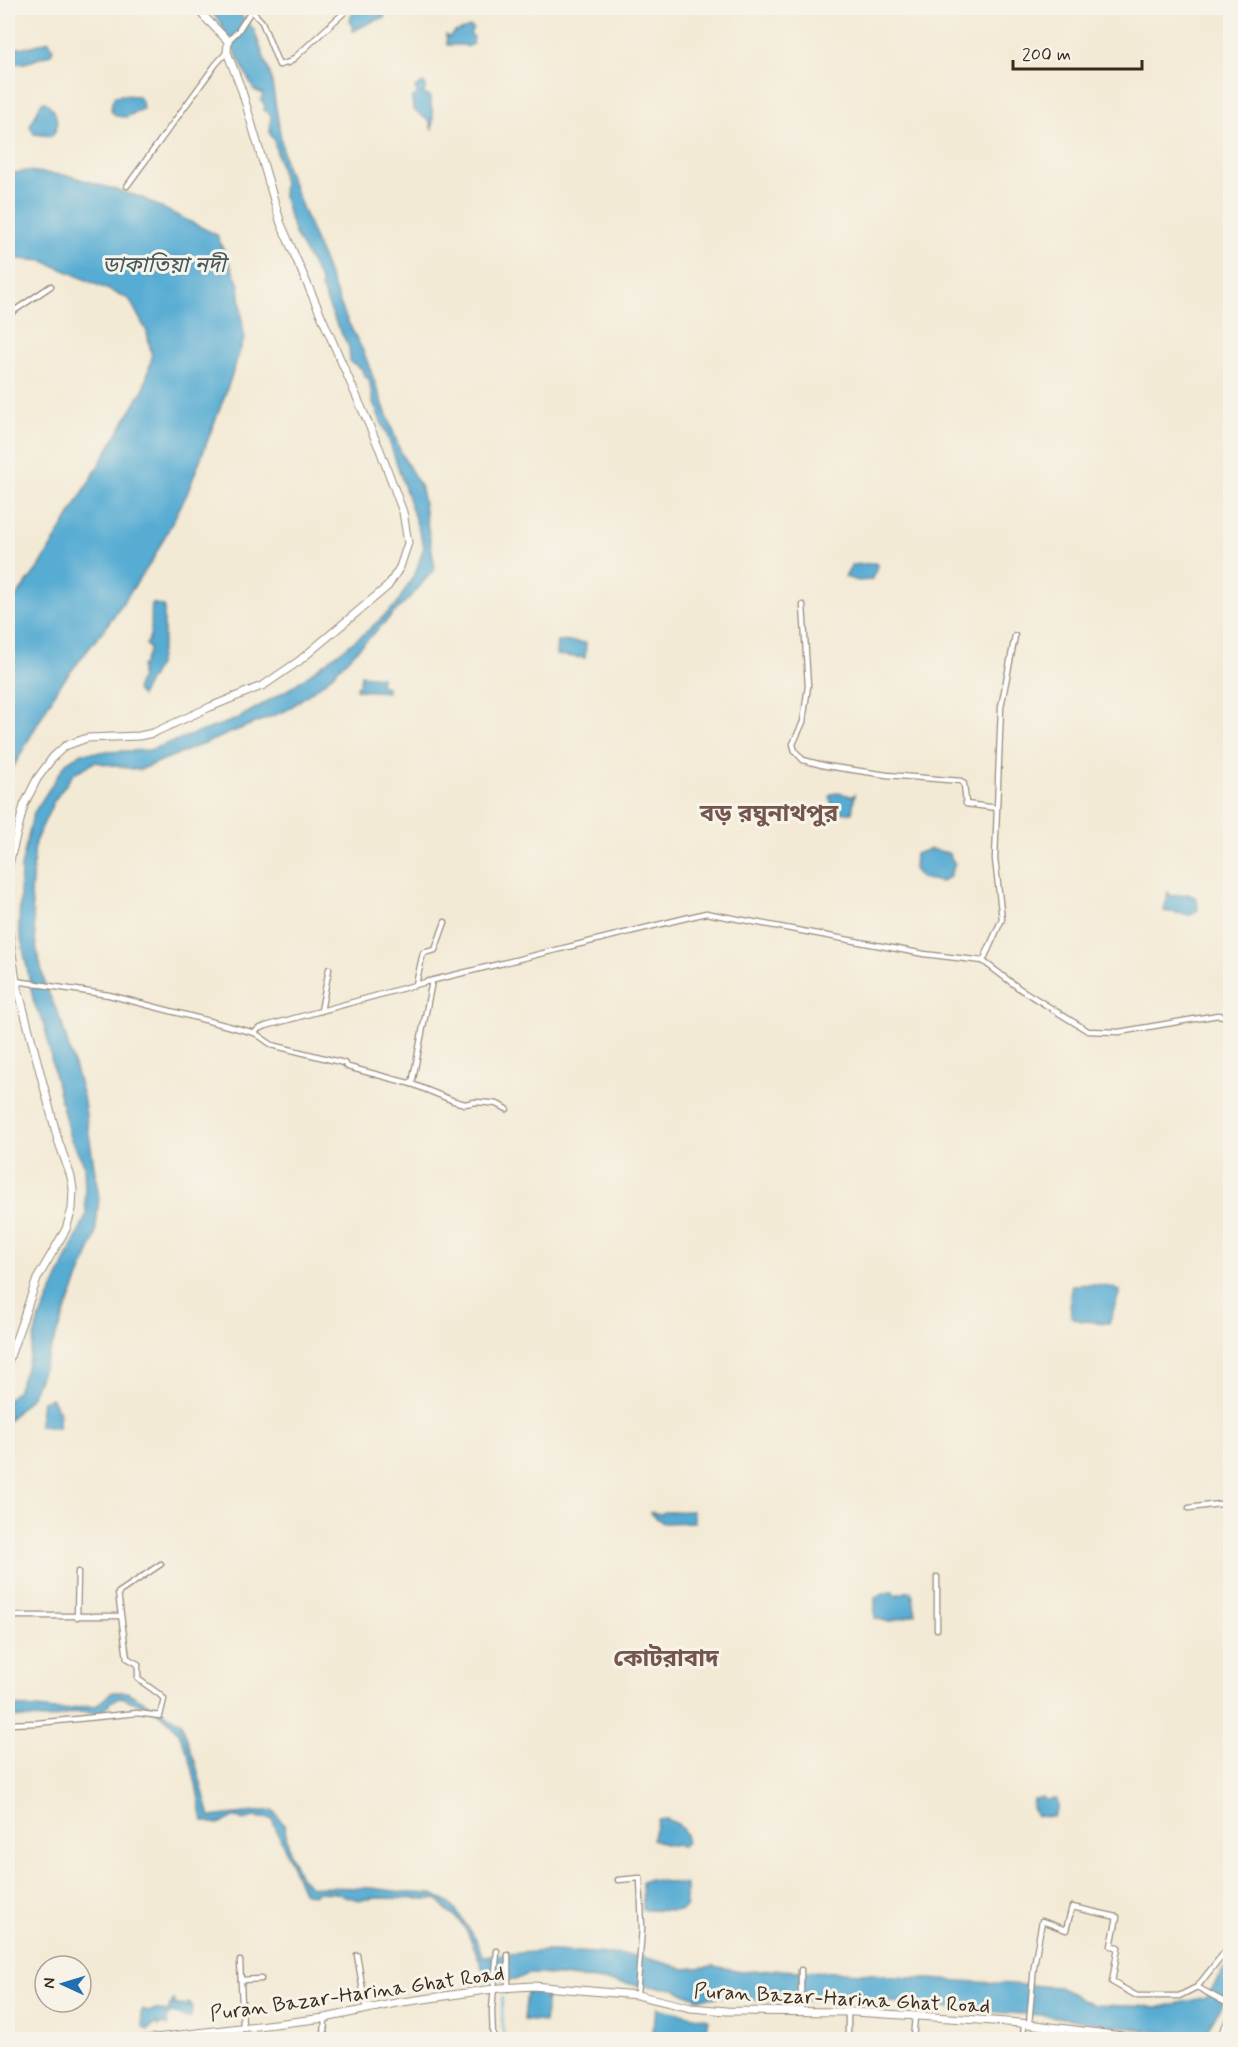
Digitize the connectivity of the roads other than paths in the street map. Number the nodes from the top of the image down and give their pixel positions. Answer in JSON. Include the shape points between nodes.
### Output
{"nodes":[{"id":1,"x":196,"y":8,"type":"edge"},
{"id":2,"x":251,"y":8,"type":"edge"},
{"id":3,"x":349,"y":8,"type":"edge"},
{"id":4,"x":228,"y":41,"type":"junction"},
{"id":5,"x":227,"y":52,"type":"junction"},
{"id":6,"x":127,"y":186,"type":"dead end"},
{"id":7,"x":51,"y":286,"type":"dead end"},
{"id":8,"x":8,"y":315,"type":"edge"},
{"id":9,"x":803,"y":605,"type":"dead end"},
{"id":10,"x":1015,"y":636,"type":"dead end"},
{"id":11,"x":997,"y":808,"type":"junction"},
{"id":12,"x":8,"y":868,"type":"edge"},
{"id":13,"x":445,"y":922,"type":"dead end"},
{"id":14,"x":8,"y":926,"type":"edge"},
{"id":15,"x":983,"y":961,"type":"junction"},
{"id":16,"x":329,"y":969,"type":"dead end"},
{"id":17,"x":16,"y":981,"type":"junction"},
{"id":18,"x":432,"y":981,"type":"junction"},
{"id":19,"x":8,"y":983,"type":"edge"},
{"id":20,"x":416,"y":984,"type":"junction"},
{"id":21,"x":321,"y":1011,"type":"junction"},
{"id":22,"x":1230,"y":1017,"type":"edge"},
{"id":23,"x":255,"y":1033,"type":"junction"},
{"id":24,"x":412,"y":1084,"type":"junction"},
{"id":25,"x":507,"y":1109,"type":"dead end"},
{"id":26,"x":8,"y":1362,"type":"edge"},
{"id":27,"x":1230,"y":1505,"type":"edge"},
{"id":28,"x":1189,"y":1508,"type":"dead end"},
{"id":29,"x":161,"y":1564,"type":"dead end"},
{"id":30,"x":78,"y":1572,"type":"dead end"},
{"id":31,"x":937,"y":1577,"type":"dead end"},
{"id":32,"x":8,"y":1616,"type":"edge"},
{"id":33,"x":120,"y":1616,"type":"junction"},
{"id":34,"x":77,"y":1617,"type":"junction"},
{"id":35,"x":937,"y":1629,"type":"dead end"},
{"id":36,"x":8,"y":1724,"type":"edge"},
{"id":37,"x":618,"y":1880,"type":"dead end"},
{"id":38,"x":1230,"y":1940,"type":"edge"},
{"id":39,"x":497,"y":1951,"type":"dead end"},
{"id":40,"x":357,"y":1955,"type":"dead end"},
{"id":41,"x":508,"y":1955,"type":"dead end"},
{"id":42,"x":240,"y":1961,"type":"dead end"},
{"id":43,"x":801,"y":1970,"type":"dead end"},
{"id":44,"x":261,"y":1979,"type":"dead end"},
{"id":45,"x":241,"y":1980,"type":"junction"},
{"id":46,"x":1197,"y":1987,"type":"junction"},
{"id":47,"x":494,"y":1989,"type":"junction"},
{"id":48,"x":508,"y":1989,"type":"junction"},
{"id":49,"x":637,"y":1995,"type":"junction"},
{"id":50,"x":1230,"y":2005,"type":"edge"},
{"id":51,"x":366,"y":2009,"type":"junction"},
{"id":52,"x":801,"y":2012,"type":"junction"},
{"id":53,"x":848,"y":2012,"type":"junction"},
{"id":54,"x":915,"y":2016,"type":"junction"},
{"id":55,"x":325,"y":2018,"type":"junction"},
{"id":56,"x":1230,"y":2019,"type":"edge"},
{"id":57,"x":1026,"y":2024,"type":"junction"},
{"id":58,"x":243,"y":2027,"type":"junction"},
{"id":59,"x":138,"y":2040,"type":"edge"},
{"id":60,"x":324,"y":2040,"type":"edge"},
{"id":61,"x":493,"y":2040,"type":"edge"},
{"id":62,"x":848,"y":2040,"type":"edge"},
{"id":63,"x":913,"y":2040,"type":"edge"},
{"id":64,"x":1023,"y":2040,"type":"edge"},
{"id":65,"x":1153,"y":2040,"type":"edge"},
{"id":66,"x":1219,"y":2040,"type":"edge"}],
"edges":[{"from":1,"to":4,"type":"main road"},
{"from":2,"to":3,"type":"street","via":[[262,22],[279,65],[290,62]]},
{"from":2,"to":4,"type":"street"},
{"from":4,"to":5,"type":"main road"},
{"from":5,"to":6,"type":"street"},
{"from":5,"to":12,"type":"main road","via":[[281,224],[380,450],[403,512],[408,543],[388,586],[299,661],[264,685],[153,733],[87,738],[65,746],[37,779],[24,805]]},
{"from":7,"to":8,"type":"street"},
{"from":9,"to":11,"type":"street","via":[[808,686],[803,722],[793,744],[803,760],[887,775],[955,779],[964,784],[966,804]]},
{"from":10,"to":11,"type":"street","via":[[1001,707]]},
{"from":11,"to":15,"type":"street","via":[[995,859],[1002,919]]},
{"from":13,"to":20,"type":"street","via":[[435,950],[423,953]]},
{"from":14,"to":17,"type":"main road"},
{"from":15,"to":18,"type":"street","via":[[706,914]]},
{"from":15,"to":22,"type":"street","via":[[1088,1031],[1119,1032],[1218,1015]]},
{"from":16,"to":21,"type":"street"},
{"from":17,"to":19,"type":"main road"},
{"from":17,"to":23,"type":"street","via":[[109,995]]},
{"from":17,"to":26,"type":"main road","via":[[73,1189],[66,1228],[37,1279]]},
{"from":18,"to":20,"type":"street"},
{"from":18,"to":24,"type":"street"},
{"from":20,"to":21,"type":"street"},
{"from":21,"to":23,"type":"street","via":[[266,1026]]},
{"from":23,"to":24,"type":"street","via":[[272,1045]]},
{"from":24,"to":25,"type":"street","via":[[460,1102],[497,1104]]},
{"from":27,"to":28,"type":"street"},
{"from":29,"to":33,"type":"street","via":[[118,1593]]},
{"from":30,"to":34,"type":"street"},
{"from":31,"to":35,"type":"street"},
{"from":32,"to":34,"type":"street"},
{"from":33,"to":34,"type":"street"},
{"from":33,"to":36,"type":"street","via":[[127,1658],[138,1664],[138,1680],[164,1699],[160,1716],[137,1713]]},
{"from":37,"to":49,"type":"street","via":[[640,1878]]},
{"from":38,"to":46,"type":"street"},
{"from":39,"to":47,"type":"street"},
{"from":40,"to":51,"type":"street"},
{"from":41,"to":48,"type":"street"},
{"from":42,"to":45,"type":"street"},
{"from":43,"to":52,"type":"street"},
{"from":44,"to":45,"type":"street"},
{"from":45,"to":58,"type":"street"},
{"from":46,"to":50,"type":"street"},
{"from":46,"to":57,"type":"street","via":[[1179,1996],[1137,1996],[1112,1982],[1118,1947],[1111,1946],[1117,1917],[1072,1907],[1066,1930],[1042,1921]]},
{"from":47,"to":48,"type":"main road","name":"Puran Bazar-Harina Ghat Road"},
{"from":47,"to":51,"type":"main road","name":"Puran Bazar-Harina Ghat Road"},
{"from":47,"to":61,"type":"street"},
{"from":48,"to":49,"type":"main road","name":"Puran Bazar-Harina Ghat Road","via":[[533,1986]]},
{"from":49,"to":52,"type":"main road","name":"Puran Bazar-Harina Ghat Road","via":[[692,2008]]},
{"from":51,"to":55,"type":"main road","name":"Puran Bazar-Harina Ghat Road"},
{"from":52,"to":53,"type":"main road","name":"Puran Bazar-Harina Ghat Road"},
{"from":53,"to":54,"type":"main road","name":"Puran Bazar-Harina Ghat Road"},
{"from":53,"to":62,"type":"street"},
{"from":54,"to":57,"type":"main road","name":"Puran Bazar-Harina Ghat Road"},
{"from":54,"to":63,"type":"street"},
{"from":55,"to":58,"type":"main road","name":"Puran Bazar-Harina Ghat Road"},
{"from":55,"to":60,"type":"street"},
{"from":56,"to":66,"type":"main road"},
{"from":57,"to":64,"type":"street"},
{"from":57,"to":65,"type":"main road","name":"Puran Bazar-Harina Ghat Road"},
{"from":58,"to":59,"type":"main road","name":"Puran Bazar-Harina Ghat Road"}]}
